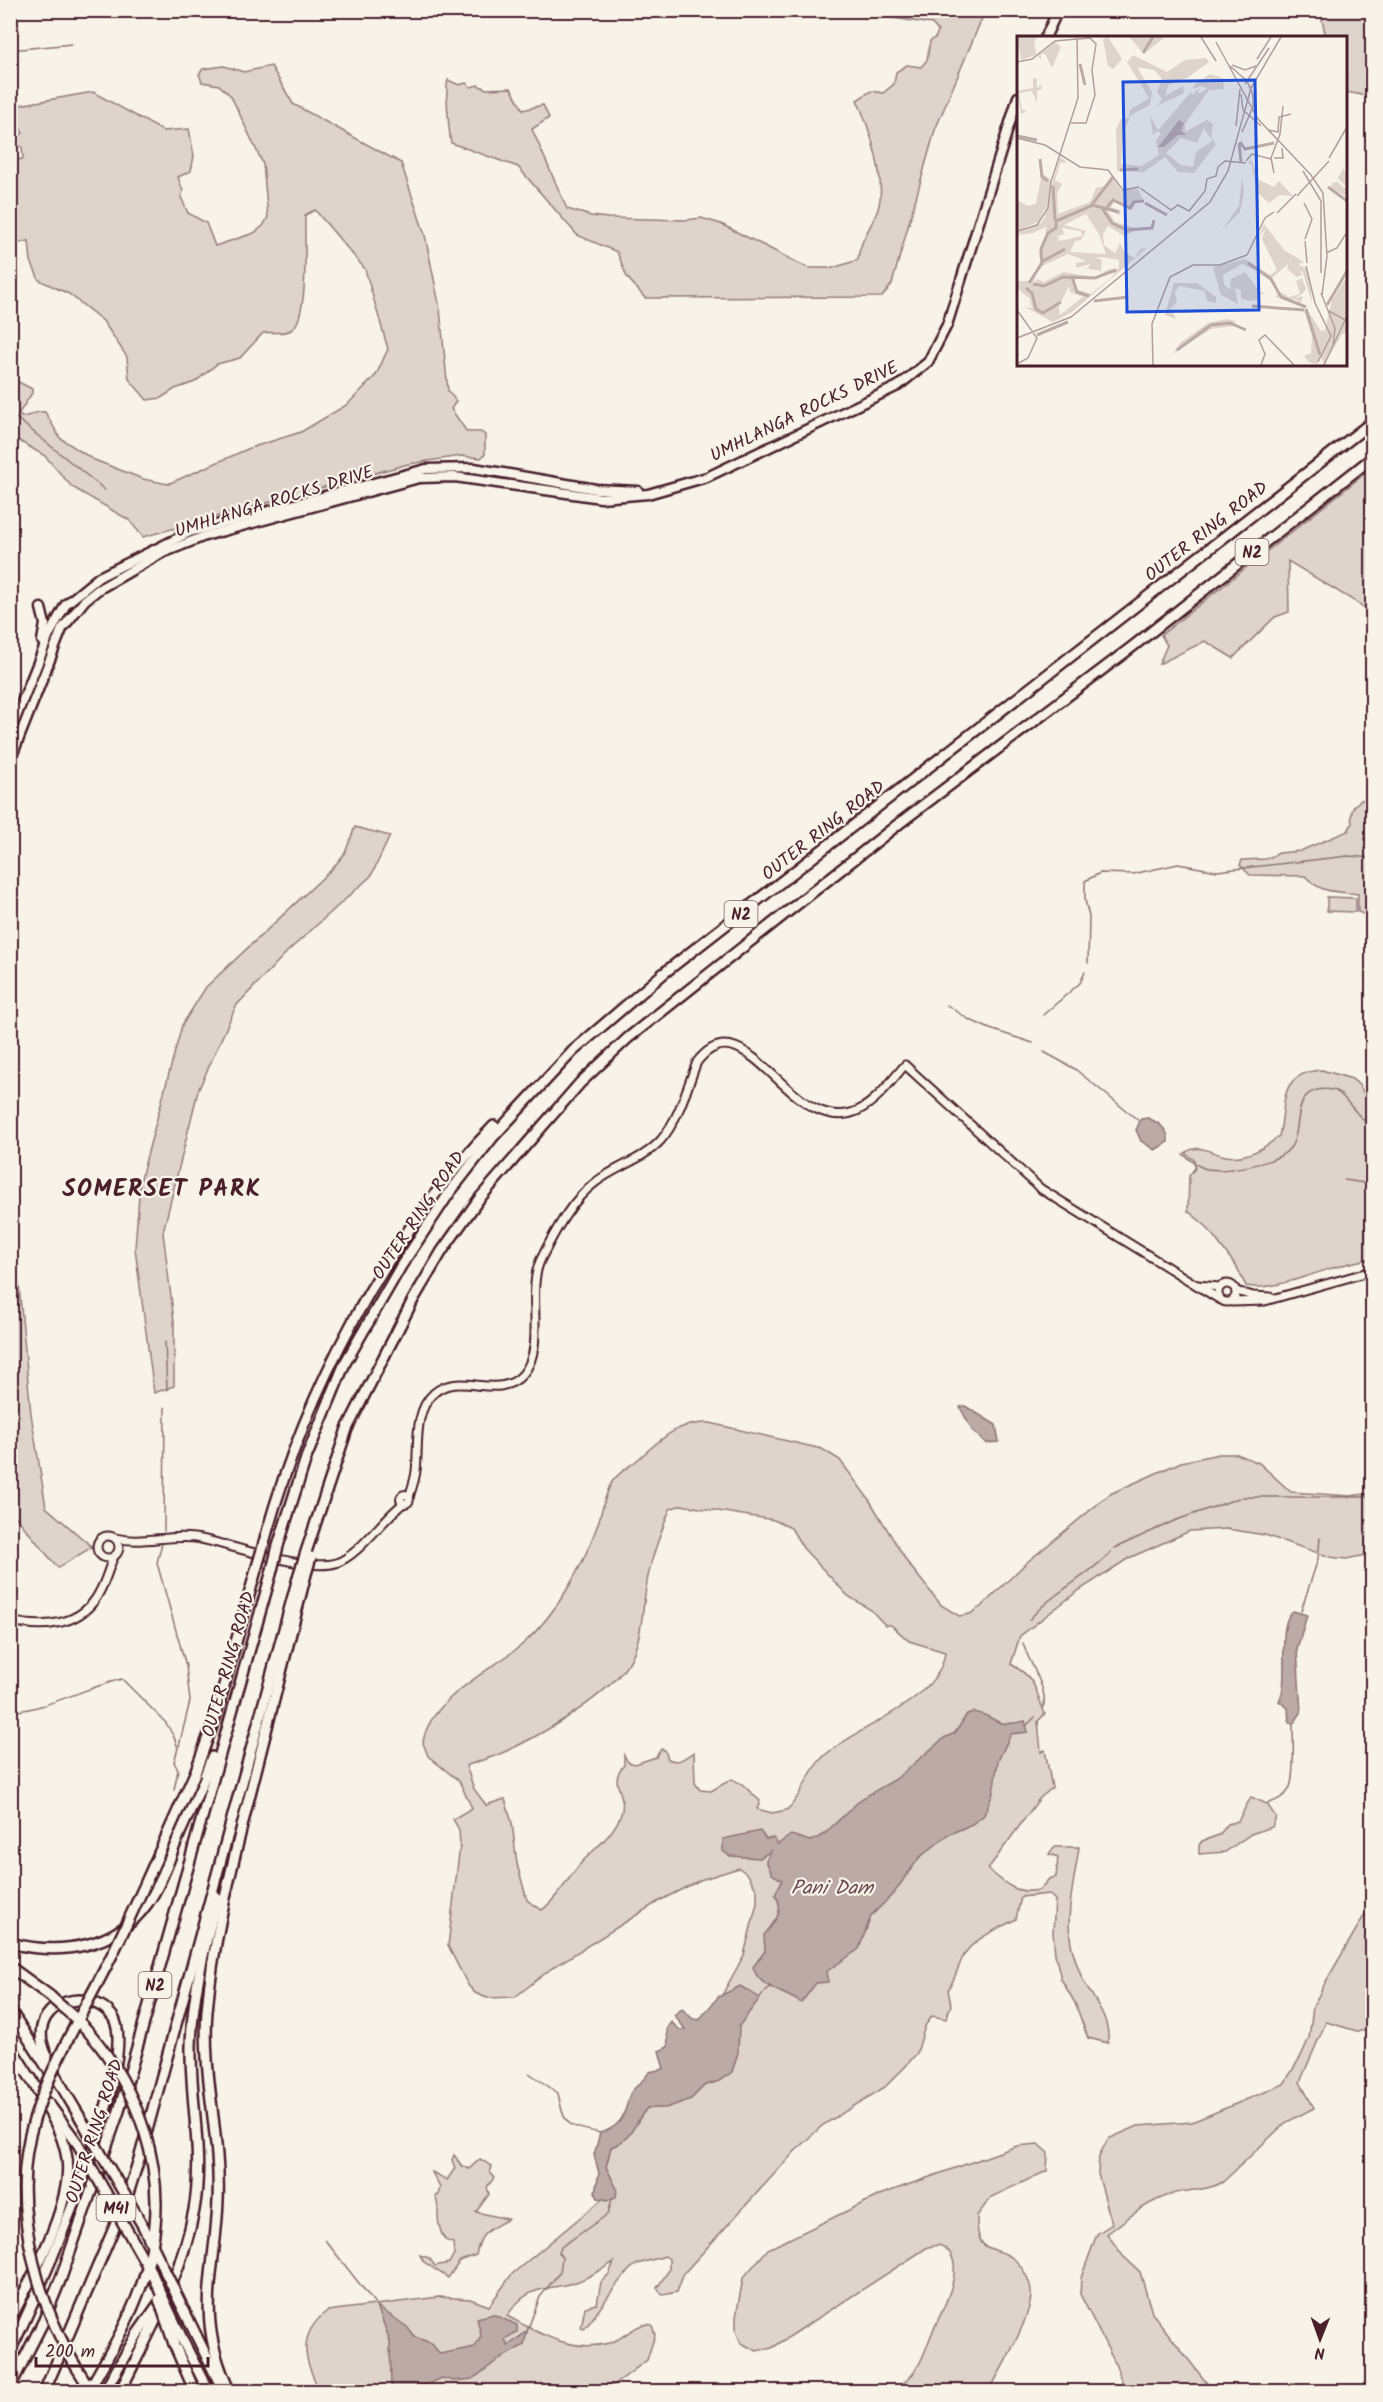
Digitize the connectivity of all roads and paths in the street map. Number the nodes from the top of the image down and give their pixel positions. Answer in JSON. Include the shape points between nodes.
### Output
{"nodes":[{"id":1,"x":1058,"y":10,"type":"edge"},
{"id":2,"x":1046,"y":36,"type":"edge"},
{"id":3,"x":1017,"y":100,"type":"edge"},
{"id":4,"x":1372,"y":422,"type":"edge"},
{"id":5,"x":1372,"y":458,"type":"edge"},
{"id":6,"x":663,"y":490,"type":"junction"},
{"id":7,"x":41,"y":608,"type":"dead end"},
{"id":8,"x":38,"y":662,"type":"junction"},
{"id":9,"x":10,"y":732,"type":"edge"},
{"id":10,"x":10,"y":761,"type":"edge"},
{"id":11,"x":525,"y":1103,"type":"junction"},
{"id":12,"x":1372,"y":1271,"type":"edge"},
{"id":13,"x":1194,"y":1284,"type":"junction"},
{"id":14,"x":1220,"y":1287,"type":"junction"},
{"id":15,"x":1236,"y":1291,"type":"junction"},
{"id":16,"x":1278,"y":1297,"type":"junction"},
{"id":17,"x":1219,"y":1299,"type":"junction"},
{"id":18,"x":1232,"y":1302,"type":"junction"},
{"id":19,"x":115,"y":1538,"type":"junction"},
{"id":20,"x":130,"y":1542,"type":"junction"},
{"id":21,"x":272,"y":1545,"type":"junction"},
{"id":22,"x":116,"y":1553,"type":"junction"},
{"id":23,"x":101,"y":1555,"type":"junction"},
{"id":24,"x":269,"y":1572,"type":"junction"},
{"id":25,"x":106,"y":1574,"type":"junction"},
{"id":26,"x":303,"y":1574,"type":"junction"},
{"id":27,"x":294,"y":1589,"type":"junction"},
{"id":28,"x":10,"y":1621,"type":"edge"},
{"id":29,"x":10,"y":1943,"type":"edge"},
{"id":30,"x":10,"y":1967,"type":"edge"},
{"id":31,"x":10,"y":2010,"type":"edge"},
{"id":32,"x":10,"y":2046,"type":"edge"},
{"id":33,"x":31,"y":2078,"type":"junction"},
{"id":34,"x":90,"y":2134,"type":"junction"},
{"id":35,"x":170,"y":2291,"type":"junction"},
{"id":36,"x":10,"y":2320,"type":"edge"},
{"id":37,"x":179,"y":2344,"type":"junction"},
{"id":38,"x":10,"y":2351,"type":"edge"},
{"id":39,"x":10,"y":2387,"type":"edge"},
{"id":40,"x":90,"y":2390,"type":"edge"},
{"id":41,"x":44,"y":2391,"type":"edge"},
{"id":42,"x":104,"y":2391,"type":"edge"},
{"id":43,"x":120,"y":2391,"type":"edge"},
{"id":44,"x":195,"y":2391,"type":"edge"},
{"id":45,"x":209,"y":2391,"type":"edge"},
{"id":46,"x":224,"y":2391,"type":"edge"},
{"id":47,"x":230,"y":2391,"type":"edge"}],
"edges":[{"from":1,"to":2,"type":"main road"},
{"from":3,"to":6,"type":"main road","name":"UMHLANGA ROCKS DRIVE","via":[[947,325],[928,362],[898,386],[854,409],[707,477]]},
{"from":4,"to":11,"type":"highway","name":"OUTER RING ROAD","number":"N2","via":[[629,1001],[573,1051]]},
{"from":5,"to":26,"type":"highway","number":"N2","bridge":true,"via":[[901,822],[628,1038],[580,1083],[502,1170],[442,1251],[358,1404],[320,1504]]},
{"from":6,"to":8,"type":"main road","name":"UMHLANGA ROCKS DRIVE","via":[[608,491],[474,468],[426,469],[211,526],[162,545],[81,590],[57,618]]},
{"from":6,"to":10,"type":"main road","name":"UMHLANGA ROCKS DRIVE","via":[[601,498],[455,477],[419,478],[186,542],[107,584],[71,615]]},
{"from":7,"to":8,"type":"main road","via":[[44,631]]},
{"from":8,"to":9,"type":"main road","name":"UMHLANGA ROCKS DRIVE"},
{"from":11,"to":21,"type":"highway","name":"OUTER RING ROAD","number":"N2","via":[[459,1179],[401,1266],[345,1363]]},
{"from":11,"to":21,"type":"highway","via":[[477,1144],[374,1286],[321,1382],[293,1449]]},
{"from":12,"to":16,"type":"street"},
{"from":13,"to":14,"type":"street"},
{"from":13,"to":17,"type":"street"},
{"from":13,"to":20,"type":"street","via":[[1041,1189],[905,1065],[868,1104],[846,1114],[830,1114],[808,1106],[747,1052],[732,1046],[716,1047],[697,1062],[674,1119],[660,1141],[647,1153],[596,1181],[583,1194],[545,1253],[537,1274],[533,1353],[522,1375],[502,1386],[450,1384],[436,1391],[425,1404],[420,1420],[413,1484],[405,1499],[351,1555],[331,1564],[283,1559],[192,1538]]},
{"from":14,"to":15,"type":"street","via":[[1229,1284]]},
{"from":14,"to":17,"type":"street"},
{"from":15,"to":16,"type":"street"},
{"from":15,"to":18,"type":"street"},
{"from":16,"to":18,"type":"street"},
{"from":17,"to":18,"type":"street"},
{"from":19,"to":20,"type":"street"},
{"from":19,"to":22,"type":"street"},
{"from":19,"to":23,"type":"street","via":[[100,1540]]},
{"from":20,"to":22,"type":"street"},
{"from":21,"to":24,"type":"highway","name":"OUTER RING ROAD","number":"N2","bridge":true},
{"from":21,"to":40,"type":"highway","bridge":true,"via":[[256,1570],[219,1706],[195,1773],[128,1923],[49,2080],[33,2123],[25,2205],[35,2268],[60,2337]]},
{"from":22,"to":23,"type":"street","via":[[108,1558]]},
{"from":22,"to":25,"type":"street"},
{"from":23,"to":25,"type":"street"},
{"from":24,"to":29,"type":"highway","bridge":true,"via":[[211,1762],[147,1904],[125,1926],[89,1945],[60,1949]]},
{"from":24,"to":39,"type":"highway","name":"OUTER RING ROAD","number":"N2","via":[[119,2111],[61,2278]]},
{"from":25,"to":28,"type":"street","via":[[100,1593],[91,1604],[62,1624],[35,1626]]},
{"from":26,"to":27,"type":"highway","number":"N2"},
{"from":26,"to":47,"type":"highway","via":[[220,1916],[207,2013],[218,2200],[208,2307],[213,2351]]},
{"from":27,"to":35,"type":"highway","via":[[200,1975],[191,2044],[197,2186],[192,2221]]},
{"from":27,"to":41,"type":"highway","number":"N2","via":[[140,2156],[126,2200]]},
{"from":30,"to":40,"type":"highway","bridge":true,"via":[[50,1996],[89,2032],[138,2109],[152,2156],[154,2223],[148,2264],[125,2325]]},
{"from":31,"to":34,"type":"highway","number":"M41"},
{"from":32,"to":33,"type":"highway","number":"M41"},
{"from":33,"to":36,"type":"highway","via":[[64,2145],[68,2183],[59,2212]]},
{"from":33,"to":37,"type":"highway","number":"M41","bridge":true,"via":[[78,2144],[152,2274]]},
{"from":34,"to":38,"type":"highway","via":[[42,2042],[41,2031],[50,2013],[57,2006],[77,2000],[97,2002],[106,2009],[117,2024],[118,2045],[82,2184],[36,2299]]},
{"from":34,"to":46,"type":"highway","number":"M41","bridge":true,"via":[[143,2226]]},
{"from":35,"to":42,"type":"highway","via":[[150,2315]]},
{"from":35,"to":43,"type":"highway"},
{"from":37,"to":44,"type":"highway"},
{"from":37,"to":45,"type":"highway","number":"M41"}]}
